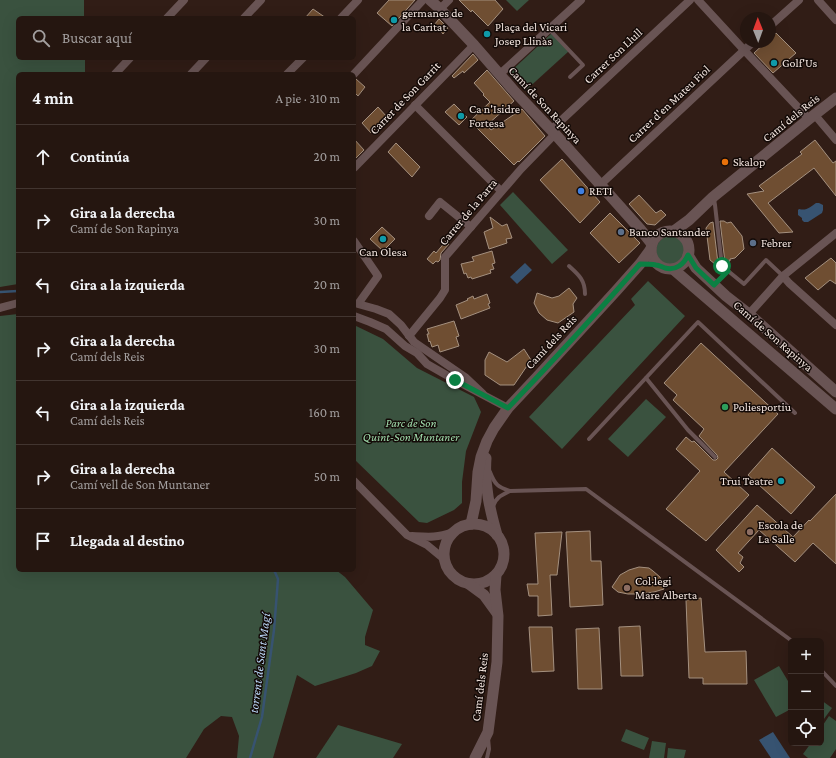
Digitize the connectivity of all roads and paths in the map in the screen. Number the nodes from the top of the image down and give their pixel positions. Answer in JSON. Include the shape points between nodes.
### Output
{"nodes":[{"id":1,"x":184,"y":0,"type":"edge"},
{"id":2,"x":261,"y":0,"type":"edge"},
{"id":3,"x":358,"y":0,"type":"edge"},
{"id":4,"x":423,"y":0,"type":"edge"},
{"id":5,"x":430,"y":0,"type":"edge"},
{"id":6,"x":449,"y":0,"type":"edge"},
{"id":7,"x":581,"y":0,"type":"edge"},
{"id":8,"x":690,"y":0,"type":"edge"},
{"id":9,"x":698,"y":0,"type":"edge"},
{"id":10,"x":799,"y":0,"type":"edge"},
{"id":11,"x":818,"y":0,"type":"edge"},
{"id":12,"x":440,"y":9,"type":"junction"},
{"id":13,"x":169,"y":16,"type":"edge"},
{"id":14,"x":246,"y":16,"type":"edge"},
{"id":15,"x":343,"y":16,"type":"edge"},
{"id":16,"x":836,"y":20,"type":"edge"},
{"id":17,"x":776,"y":21,"type":"edge"},
{"id":18,"x":549,"y":30,"type":"junction"},
{"id":19,"x":474,"y":45,"type":"junction"},
{"id":20,"x":746,"y":48,"type":"edge"},
{"id":21,"x":744,"y":50,"type":"junction"},
{"id":22,"x":128,"y":60,"type":"edge"},
{"id":23,"x":204,"y":60,"type":"edge"},
{"id":24,"x":300,"y":60,"type":"edge"},
{"id":25,"x":117,"y":72,"type":"edge"},
{"id":26,"x":193,"y":72,"type":"edge"},
{"id":27,"x":289,"y":72,"type":"edge"},
{"id":28,"x":356,"y":72,"type":"edge"},
{"id":29,"x":500,"y":74,"type":"junction"},
{"id":30,"x":570,"y":77,"type":"dead end"},
{"id":31,"x":836,"y":98,"type":"edge"},
{"id":32,"x":415,"y":105,"type":"junction"},
{"id":33,"x":812,"y":117,"type":"junction"},
{"id":34,"x":553,"y":132,"type":"junction"},
{"id":35,"x":836,"y":140,"type":"edge"},
{"id":36,"x":356,"y":166,"type":"edge"},
{"id":37,"x":601,"y":184,"type":"junction"},
{"id":38,"x":501,"y":191,"type":"junction"},
{"id":39,"x":713,"y":197,"type":"junction"},
{"id":40,"x":428,"y":216,"type":"dead end"},
{"id":41,"x":689,"y":220,"type":"junction"},
{"id":42,"x":471,"y":226,"type":"junction"},
{"id":43,"x":640,"y":229,"type":"junction"},
{"id":44,"x":674,"y":231,"type":"junction"},
{"id":45,"x":661,"y":233,"type":"junction"},
{"id":46,"x":836,"y":233,"type":"edge"},
{"id":47,"x":686,"y":239,"type":"junction"},
{"id":48,"x":356,"y":244,"type":"edge"},
{"id":49,"x":651,"y":246,"type":"junction"},
{"id":50,"x":688,"y":255,"type":"junction"},
{"id":51,"x":640,"y":264,"type":"junction"},
{"id":52,"x":658,"y":265,"type":"junction"},
{"id":53,"x":569,"y":266,"type":"dead end"},
{"id":54,"x":673,"y":269,"type":"junction"},
{"id":55,"x":728,"y":271,"type":"junction"},
{"id":56,"x":783,"y":276,"type":"junction"},
{"id":57,"x":714,"y":285,"type":"junction"},
{"id":58,"x":585,"y":294,"type":"dead end"},
{"id":59,"x":16,"y":304,"type":"edge"},
{"id":60,"x":0,"y":308,"type":"edge"},
{"id":61,"x":749,"y":314,"type":"junction"},
{"id":62,"x":356,"y":317,"type":"edge"},
{"id":63,"x":836,"y":324,"type":"edge"},
{"id":64,"x":409,"y":336,"type":"junction"},
{"id":65,"x":646,"y":378,"type":"junction"},
{"id":66,"x":836,"y":392,"type":"edge"},
{"id":67,"x":483,"y":394,"type":"junction"},
{"id":68,"x":508,"y":408,"type":"junction"},
{"id":69,"x":836,"y":409,"type":"edge"},
{"id":70,"x":795,"y":413,"type":"dead end"},
{"id":71,"x":589,"y":439,"type":"dead end"},
{"id":72,"x":487,"y":441,"type":"junction"},
{"id":73,"x":715,"y":457,"type":"dead end"},
{"id":74,"x":486,"y":461,"type":"junction"},
{"id":75,"x":356,"y":483,"type":"edge"},
{"id":76,"x":510,"y":491,"type":"junction"},
{"id":77,"x":491,"y":513,"type":"junction"},
{"id":78,"x":471,"y":524,"type":"junction"},
{"id":79,"x":453,"y":532,"type":"junction"},
{"id":80,"x":407,"y":535,"type":"junction"},
{"id":81,"x":498,"y":536,"type":"junction"},
{"id":82,"x":444,"y":559,"type":"junction"},
{"id":83,"x":496,"y":575,"type":"junction"},
{"id":84,"x":469,"y":584,"type":"junction"},
{"id":85,"x":498,"y":616,"type":"junction"},
{"id":86,"x":788,"y":638,"type":"edge"},
{"id":87,"x":824,"y":673,"type":"edge"},
{"id":88,"x":836,"y":686,"type":"edge"},
{"id":89,"x":488,"y":732,"type":"junction"},
{"id":90,"x":475,"y":758,"type":"edge"},
{"id":91,"x":487,"y":758,"type":"edge"}],
"edges":[{"from":1,"to":13,"type":"street"},
{"from":2,"to":14,"type":"street"},
{"from":3,"to":15,"type":"street"},
{"from":4,"to":28,"type":"street"},
{"from":5,"to":12,"type":"street","name":"Camí de Son Rapinya"},
{"from":6,"to":12,"type":"street"},
{"from":7,"to":18,"type":"street"},
{"from":8,"to":34,"type":"street","name":"Carrer Son Llull"},
{"from":9,"to":21,"type":"street"},
{"from":10,"to":17,"type":"street"},
{"from":11,"to":16,"type":"street"},
{"from":12,"to":19,"type":"street","name":"Camí de Son Rapinya"},
{"from":18,"to":29,"type":"street"},
{"from":18,"to":30,"type":"lane","via":[[583,65]]},
{"from":19,"to":29,"type":"street","name":"Camí de Son Rapinya"},
{"from":19,"to":32,"type":"street","name":"Carrer de Son Garrit"},
{"from":20,"to":21,"type":"street","name":"Carrer d'en Mateu Fiol"},
{"from":21,"to":33,"type":"street"},
{"from":21,"to":37,"type":"street","name":"Carrer d'en Mateu Fiol"},
{"from":22,"to":25,"type":"street"},
{"from":23,"to":26,"type":"street"},
{"from":24,"to":27,"type":"street"},
{"from":29,"to":34,"type":"street","name":"Camí de Son Rapinya"},
{"from":31,"to":33,"type":"street","name":"Camí dels Reis"},
{"from":32,"to":36,"type":"street","name":"Carrer de Son Garrit"},
{"from":32,"to":38,"type":"street"},
{"from":33,"to":35,"type":"street"},
{"from":33,"to":39,"type":"street","name":"Camí dels Reis"},
{"from":34,"to":37,"type":"street","name":"Camí de Son Rapinya"},
{"from":34,"to":38,"type":"street","name":"Carrer de la Parra"},
{"from":37,"to":43,"type":"street","name":"Camí de Son Rapinya"},
{"from":38,"to":42,"type":"street","name":"Carrer de la Parra"},
{"from":39,"to":41,"type":"street","name":"Camí dels Reis"},
{"from":39,"to":55,"type":"lane","via":[[722,266]]},
{"from":40,"to":42,"type":"street","via":[[440,202]]},
{"from":41,"to":44,"type":"street","name":"Camí dels Reis"},
{"from":41,"to":47,"type":"street"},
{"from":42,"to":64,"type":"street","name":"Carrer de la Parra","via":[[445,257],[445,290]]},
{"from":43,"to":45,"type":"street"},
{"from":43,"to":49,"type":"street","name":"Camí de Son Rapinya"},
{"from":44,"to":45,"type":"street"},
{"from":44,"to":47,"type":"street"},
{"from":45,"to":49,"type":"street"},
{"from":46,"to":56,"type":"street"},
{"from":47,"to":50,"type":"street"},
{"from":48,"to":64,"type":"street","via":[[378,276],[358,304],[389,314]]},
{"from":49,"to":51,"type":"street","name":"Camí dels Reis"},
{"from":49,"to":52,"type":"street","via":[[651,254]]},
{"from":50,"to":54,"type":"street","via":[[683,264]]},
{"from":50,"to":57,"type":"street","name":"Camí de Son Rapinya","via":[[696,268]]},
{"from":51,"to":52,"type":"street"},
{"from":51,"to":68,"type":"street","name":"Camí dels Reis"},
{"from":52,"to":54,"type":"street"},
{"from":53,"to":58,"type":"lane","via":[[583,281]]},
{"from":54,"to":69,"type":"street","name":"Camí de Son Rapinya"},
{"from":55,"to":56,"type":"lane","via":[[744,284],[766,260]]},
{"from":55,"to":57,"type":"lane"},
{"from":56,"to":61,"type":"street"},
{"from":56,"to":63,"type":"street"},
{"from":57,"to":61,"type":"street","name":"Camí de Son Rapinya"},
{"from":59,"to":60,"type":"street"},
{"from":61,"to":66,"type":"street","name":"Camí de Son Rapinya"},
{"from":62,"to":67,"type":"street","via":[[386,330],[417,353],[427,364]]},
{"from":64,"to":67,"type":"street","via":[[466,377]]},
{"from":65,"to":70,"type":"lane","via":[[698,322]]},
{"from":65,"to":71,"type":"lane"},
{"from":65,"to":73,"type":"lane","via":[[688,430]]},
{"from":67,"to":68,"type":"street"},
{"from":68,"to":72,"type":"street","name":"Camí dels Reis"},
{"from":72,"to":74,"type":"street","name":"Camí dels Reis"},
{"from":72,"to":78,"type":"street","name":"Camí dels Reis","via":[[478,472]]},
{"from":74,"to":76,"type":"lane","via":[[498,487]]},
{"from":74,"to":77,"type":"street","name":"Camí dels Reis"},
{"from":75,"to":80,"type":"street"},
{"from":76,"to":77,"type":"lane","via":[[500,496]]},
{"from":76,"to":86,"type":"lane","via":[[586,490]]},
{"from":77,"to":81,"type":"street","name":"Camí dels Reis"},
{"from":78,"to":79,"type":"street"},
{"from":78,"to":81,"type":"street","via":[[490,529]]},
{"from":79,"to":80,"type":"street","via":[[430,537]]},
{"from":79,"to":82,"type":"street","via":[[447,540]]},
{"from":80,"to":82,"type":"street","via":[[427,545]]},
{"from":81,"to":83,"type":"street","via":[[504,556]]},
{"from":82,"to":84,"type":"street","via":[[446,568],[452,576]]},
{"from":83,"to":84,"type":"street","via":[[478,584]]},
{"from":83,"to":85,"type":"street","name":"Camí dels Reis"},
{"from":84,"to":85,"type":"street","via":[[484,595]]},
{"from":85,"to":89,"type":"street","name":"Camí dels Reis","via":[[497,662]]},
{"from":87,"to":88,"type":"lane"},
{"from":89,"to":90,"type":"street","name":"Camí dels Reis"},
{"from":89,"to":91,"type":"lane"}]}
